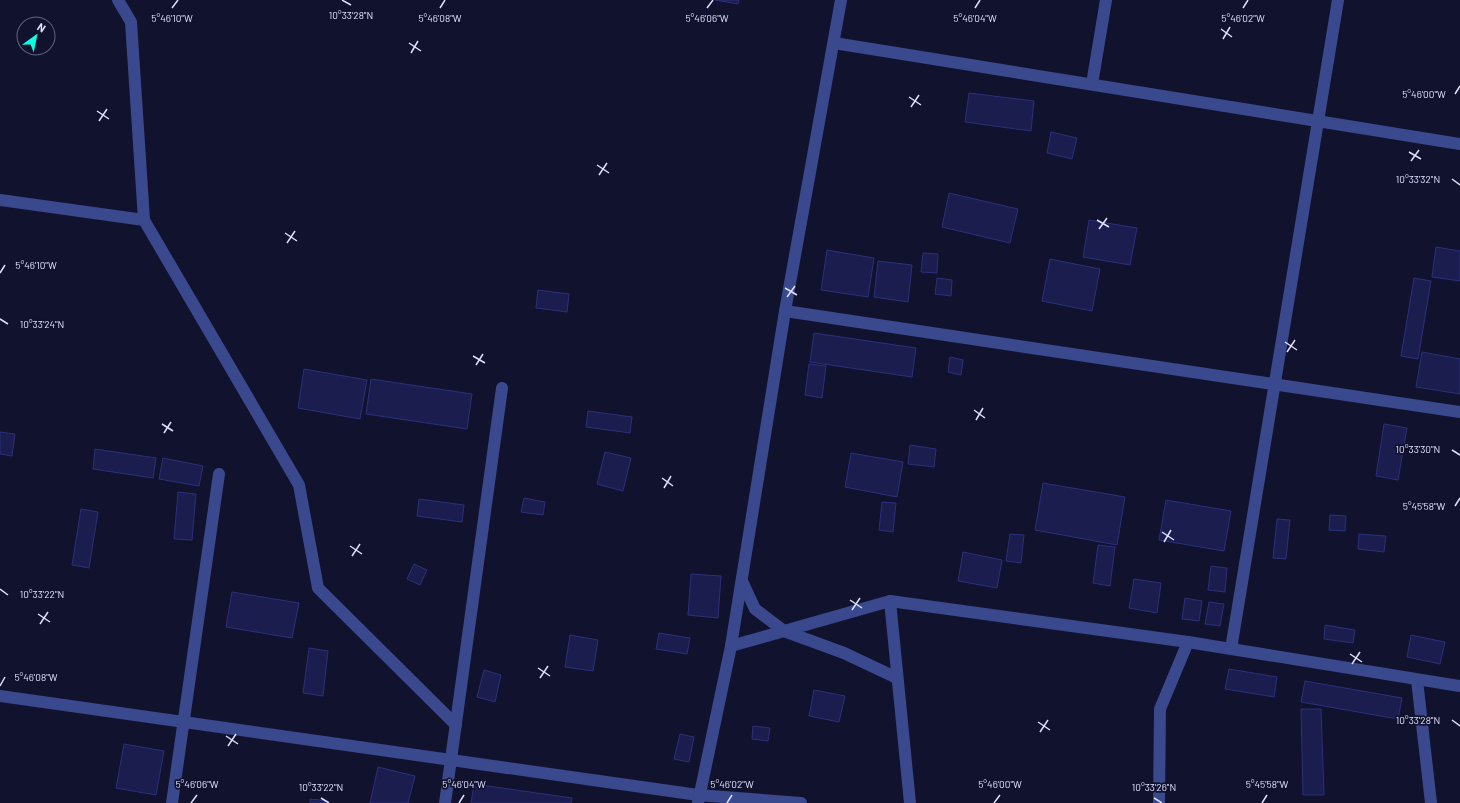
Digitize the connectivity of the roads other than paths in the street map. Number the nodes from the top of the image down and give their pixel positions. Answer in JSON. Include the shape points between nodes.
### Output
{"nodes":[{"id":1,"x":118,"y":0,"type":"edge"},
{"id":2,"x":841,"y":0,"type":"edge"},
{"id":3,"x":1106,"y":0,"type":"edge"},
{"id":4,"x":1338,"y":0,"type":"edge"},
{"id":5,"x":834,"y":42,"type":"junction"},
{"id":6,"x":1092,"y":84,"type":"junction"},
{"id":7,"x":1318,"y":121,"type":"junction"},
{"id":8,"x":1460,"y":144,"type":"edge"},
{"id":9,"x":0,"y":200,"type":"edge"},
{"id":10,"x":144,"y":220,"type":"junction"},
{"id":11,"x":785,"y":311,"type":"junction"},
{"id":12,"x":1275,"y":384,"type":"junction"},
{"id":13,"x":502,"y":388,"type":"dead end"},
{"id":14,"x":1460,"y":412,"type":"edge"},
{"id":15,"x":218,"y":474,"type":"dead end"},
{"id":16,"x":742,"y":581,"type":"junction"},
{"id":17,"x":890,"y":601,"type":"junction"},
{"id":18,"x":784,"y":631,"type":"junction"},
{"id":19,"x":1188,"y":642,"type":"junction"},
{"id":20,"x":731,"y":646,"type":"junction"},
{"id":21,"x":1231,"y":649,"type":"junction"},
{"id":22,"x":897,"y":678,"type":"junction"},
{"id":23,"x":1417,"y":680,"type":"junction"},
{"id":24,"x":1460,"y":686,"type":"edge"},
{"id":25,"x":0,"y":696,"type":"edge"},
{"id":26,"x":183,"y":722,"type":"junction"},
{"id":27,"x":456,"y":725,"type":"junction"},
{"id":28,"x":451,"y":760,"type":"junction"},
{"id":29,"x":698,"y":799,"type":"edge"},
{"id":30,"x":172,"y":803,"type":"edge"},
{"id":31,"x":445,"y":803,"type":"edge"},
{"id":32,"x":801,"y":803,"type":"edge"},
{"id":33,"x":910,"y":803,"type":"edge"},
{"id":34,"x":1159,"y":803,"type":"edge"},
{"id":35,"x":1430,"y":803,"type":"edge"}],
"edges":[{"from":1,"to":10,"type":"street","via":[[131,22]]},
{"from":2,"to":5,"type":"street"},
{"from":3,"to":6,"type":"street"},
{"from":4,"to":7,"type":"street"},
{"from":5,"to":6,"type":"street"},
{"from":5,"to":11,"type":"street"},
{"from":6,"to":7,"type":"street"},
{"from":7,"to":8,"type":"street"},
{"from":7,"to":12,"type":"street"},
{"from":9,"to":10,"type":"street"},
{"from":10,"to":27,"type":"street","via":[[299,485],[318,588]]},
{"from":11,"to":12,"type":"street"},
{"from":11,"to":16,"type":"street"},
{"from":12,"to":14,"type":"street"},
{"from":12,"to":21,"type":"street"},
{"from":13,"to":27,"type":"street"},
{"from":15,"to":26,"type":"street"},
{"from":16,"to":18,"type":"street","via":[[755,609]]},
{"from":16,"to":20,"type":"street"},
{"from":17,"to":18,"type":"street"},
{"from":17,"to":19,"type":"street"},
{"from":17,"to":22,"type":"street"},
{"from":18,"to":20,"type":"street"},
{"from":18,"to":22,"type":"street","via":[[844,653]]},
{"from":19,"to":21,"type":"street"},
{"from":19,"to":34,"type":"street","via":[[1160,709]]},
{"from":20,"to":29,"type":"street"},
{"from":21,"to":23,"type":"street"},
{"from":22,"to":33,"type":"street"},
{"from":23,"to":24,"type":"street"},
{"from":23,"to":35,"type":"street"},
{"from":25,"to":26,"type":"street"},
{"from":26,"to":28,"type":"street"},
{"from":26,"to":30,"type":"street"},
{"from":27,"to":28,"type":"street"},
{"from":28,"to":29,"type":"street"},
{"from":28,"to":31,"type":"street"},
{"from":29,"to":32,"type":"street"}]}
